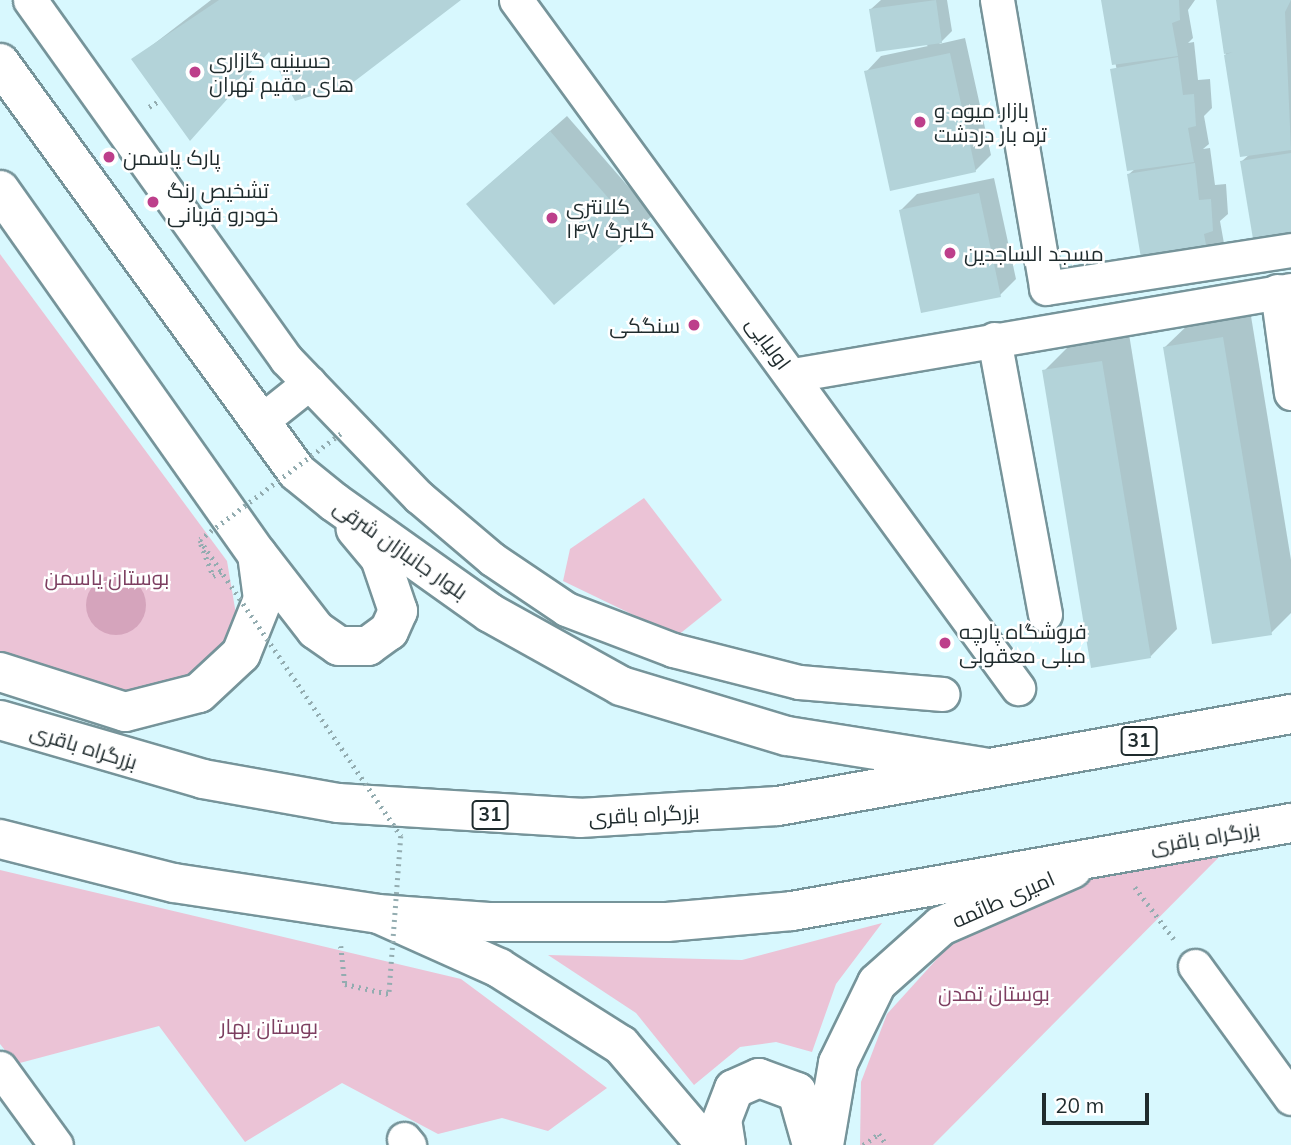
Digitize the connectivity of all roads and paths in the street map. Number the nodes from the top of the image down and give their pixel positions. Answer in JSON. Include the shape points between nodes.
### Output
{"nodes":[{"id":1,"x":30,"y":0,"type":"edge"},
{"id":2,"x":516,"y":0,"type":"edge"},
{"id":3,"x":997,"y":0,"type":"edge"},
{"id":4,"x":0,"y":63,"type":"edge"},
{"id":5,"x":0,"y":190,"type":"edge"},
{"id":6,"x":1291,"y":250,"type":"edge"},
{"id":7,"x":1284,"y":290,"type":"edge"},
{"id":8,"x":994,"y":339,"type":"junction"},
{"id":9,"x":793,"y":375,"type":"junction"},
{"id":10,"x":309,"y":383,"type":"junction"},
{"id":11,"x":1291,"y":393,"type":"edge"},
{"id":12,"x":260,"y":422,"type":"junction"},
{"id":13,"x":341,"y":434,"type":"dead end"},
{"id":14,"x":334,"y":502,"type":"junction"},
{"id":15,"x":200,"y":540,"type":"junction"},
{"id":16,"x":257,"y":554,"type":"junction"},
{"id":17,"x":213,"y":576,"type":"dead end"},
{"id":18,"x":1045,"y":614,"type":"dead end"},
{"id":19,"x":0,"y":672,"type":"edge"},
{"id":20,"x":1018,"y":688,"type":"dead end"},
{"id":21,"x":943,"y":694,"type":"dead end"},
{"id":22,"x":1291,"y":714,"type":"edge"},
{"id":23,"x":0,"y":720,"type":"edge"},
{"id":24,"x":987,"y":768,"type":"junction"},
{"id":25,"x":1291,"y":823,"type":"edge"},
{"id":26,"x":0,"y":839,"type":"edge"},
{"id":27,"x":1109,"y":852,"type":"junction"},
{"id":28,"x":378,"y":914,"type":"junction"},
{"id":29,"x":1195,"y":966,"type":"joint"},
{"id":30,"x":345,"y":984,"type":"dead end"},
{"id":31,"x":0,"y":1068,"type":"edge"},
{"id":32,"x":1291,"y":1098,"type":"edge"},
{"id":33,"x":56,"y":1145,"type":"edge"},
{"id":34,"x":706,"y":1145,"type":"edge"},
{"id":35,"x":726,"y":1145,"type":"edge"},
{"id":36,"x":812,"y":1145,"type":"edge"},
{"id":37,"x":824,"y":1145,"type":"edge"},
{"id":38,"x":862,"y":1145,"type":"edge"},
{"id":39,"x":887,"y":1145,"type":"edge"}],
"edges":[{"from":1,"to":10,"type":"street"},
{"from":2,"to":9,"type":"street","name":"اولیایی"},
{"from":3,"to":6,"type":"street","via":[[1046,288]]},
{"from":4,"to":12,"type":"main road","name":"بلوار جانبازان شرقی"},
{"from":5,"to":16,"type":"main road"},
{"from":7,"to":8,"type":"street"},
{"from":7,"to":11,"type":"street"},
{"from":8,"to":9,"type":"street"},
{"from":8,"to":18,"type":"street"},
{"from":9,"to":20,"type":"street","name":"اولیایی"},
{"from":10,"to":12,"type":"street"},
{"from":10,"to":21,"type":"street","via":[[419,497],[492,559],[566,609],[673,649],[799,682]]},
{"from":12,"to":14,"type":"main road","name":"بلوار جانبازان شرقی","via":[[297,472]]},
{"from":13,"to":15,"type":"path","bridge":true},
{"from":14,"to":16,"type":"main road","via":[[392,584],[398,611],[389,631],[368,646],[339,646],[316,629]]},
{"from":14,"to":24,"type":"main road","name":"بلوار جانبازان شرقی","via":[[490,612],[621,686],[788,736]]},
{"from":15,"to":17,"type":"path"},
{"from":15,"to":30,"type":"path","bridge":true,"via":[[401,836],[388,994]]},
{"from":16,"to":19,"type":"main road","via":[[262,599],[241,654],[199,693],[125,712]]},
{"from":22,"to":24,"type":"main road","name":"بزرگراه باقری","number":"31"},
{"from":23,"to":24,"type":"main road","name":"بزرگراه باقری","number":"31","via":[[85,750],[203,779],[338,803],[483,815],[580,818],[778,806]]},
{"from":25,"to":27,"type":"main road","name":"بزرگراه باقری"},
{"from":26,"to":28,"type":"main road","name":"بزرگراه باقری","via":[[174,883]]},
{"from":27,"to":28,"type":"main road","name":"بزرگراه باقری","via":[[792,912],[667,922],[489,922]]},
{"from":27,"to":29,"type":"path"},
{"from":27,"to":37,"type":"main road","name":"امیری طائمه","via":[[941,926],[877,983],[838,1063]]},
{"from":28,"to":34,"type":"main road","via":[[499,968],[621,1045]]},
{"from":29,"to":32,"type":"street"},
{"from":31,"to":33,"type":"street"},
{"from":35,"to":36,"type":"main road","via":[[722,1120],[734,1089],[760,1077],[797,1092]]},
{"from":38,"to":39,"type":"path","via":[[879,1135]]}]}
